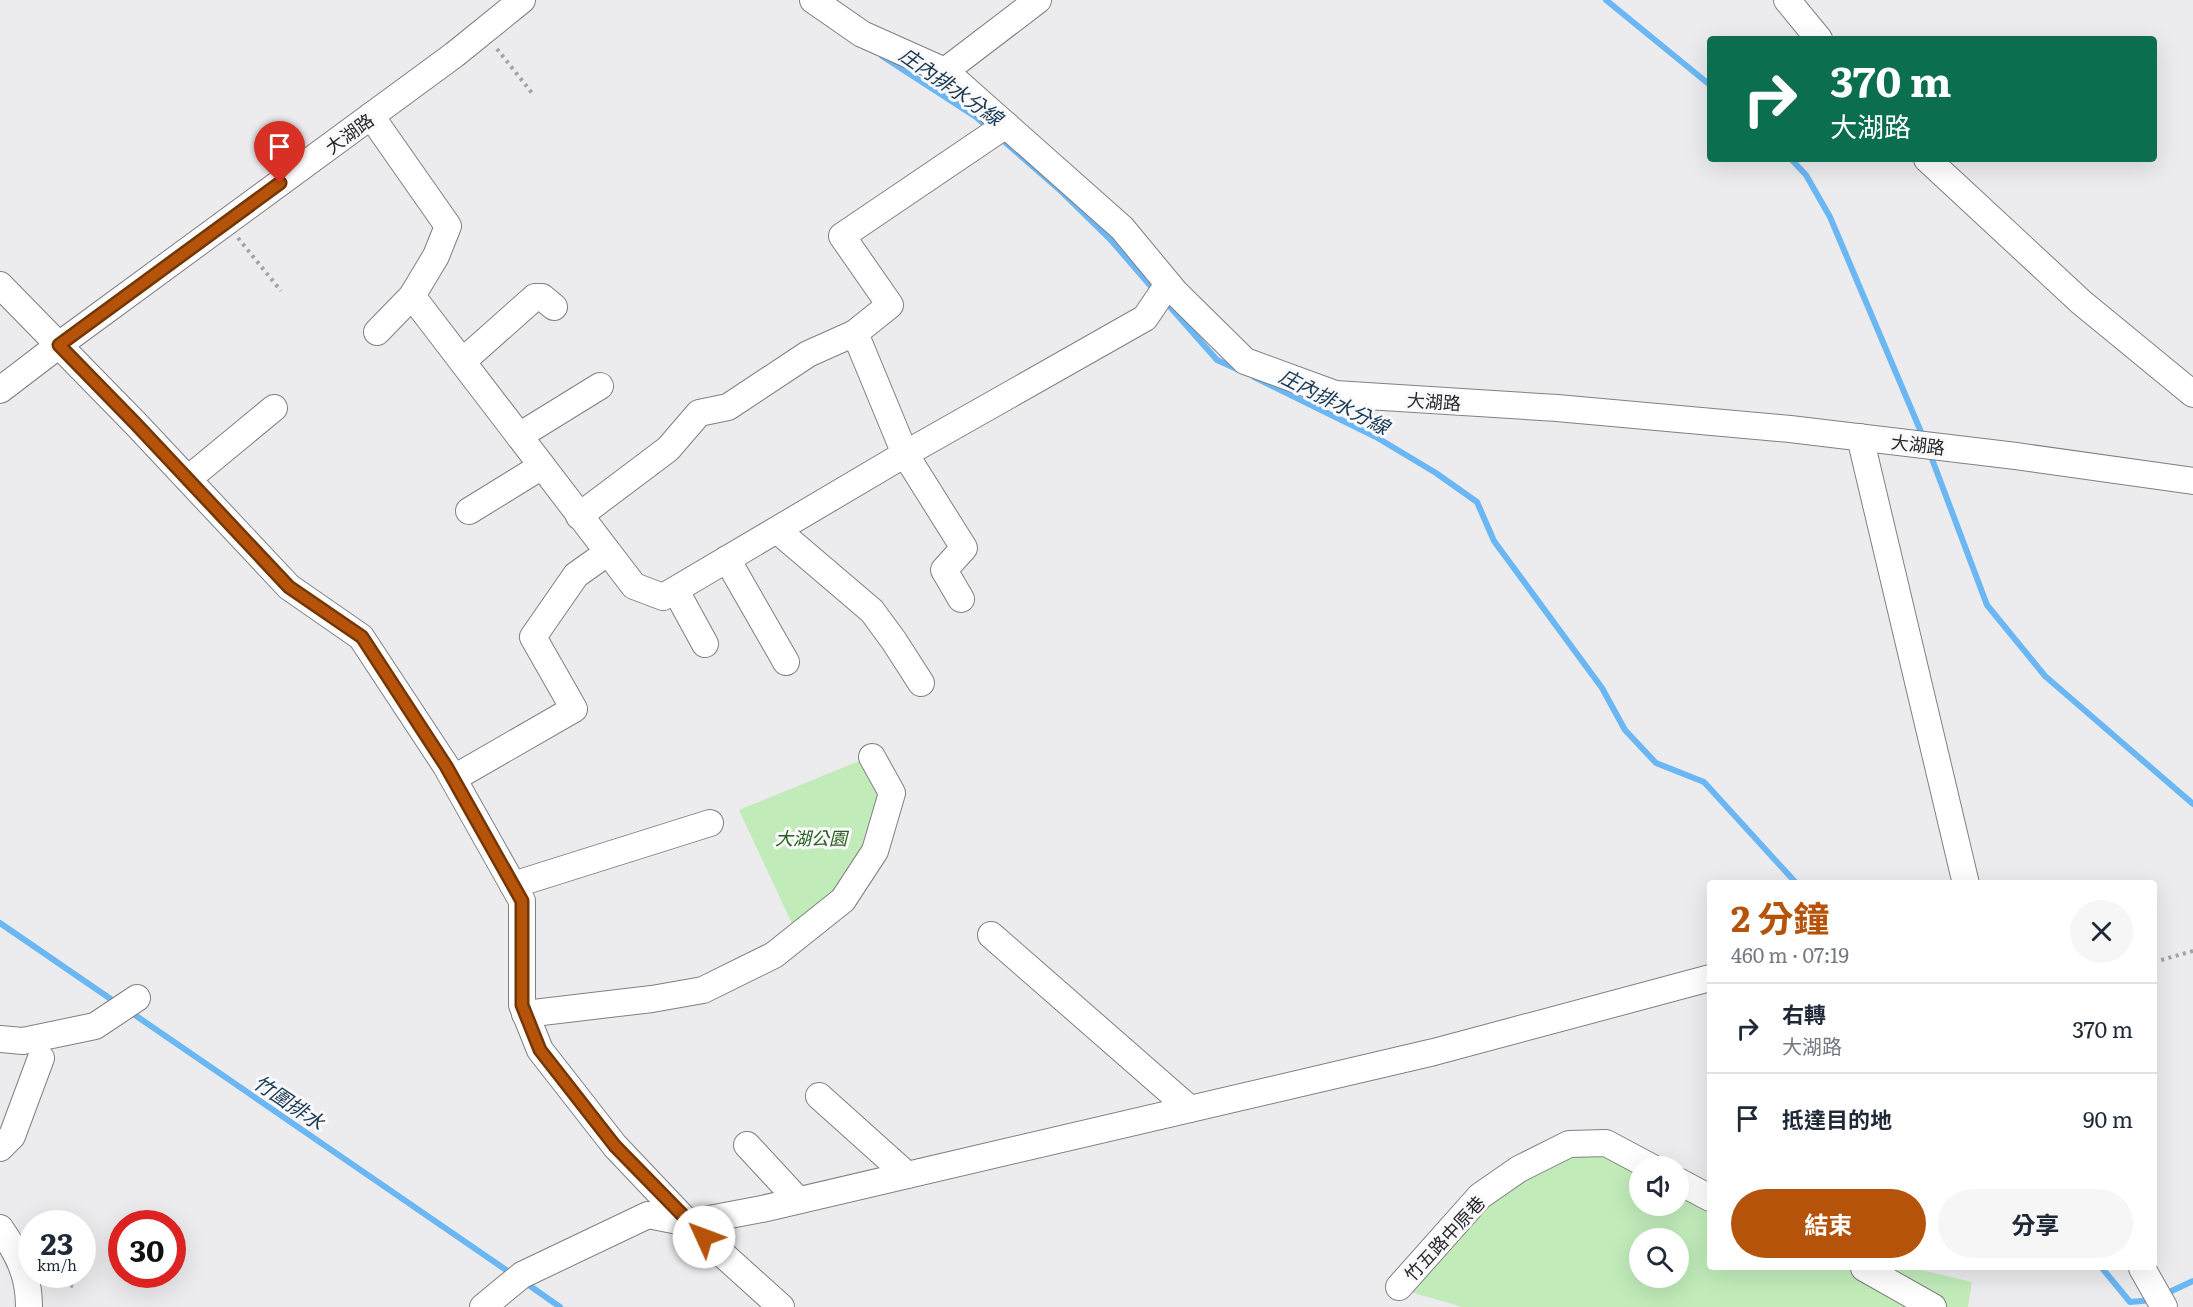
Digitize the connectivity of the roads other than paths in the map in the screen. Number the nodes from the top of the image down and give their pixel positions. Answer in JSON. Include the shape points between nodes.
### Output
{"nodes":[{"id":1,"x":522,"y":0,"type":"edge"},
{"id":2,"x":813,"y":0,"type":"edge"},
{"id":3,"x":1038,"y":0,"type":"edge"},
{"id":4,"x":1786,"y":0,"type":"edge"},
{"id":5,"x":1816,"y":36,"type":"edge"},
{"id":6,"x":945,"y":71,"type":"junction"},
{"id":7,"x":371,"y":116,"type":"junction"},
{"id":8,"x":1006,"y":125,"type":"junction"},
{"id":9,"x":1930,"y":162,"type":"edge"},
{"id":10,"x":1168,"y":284,"type":"junction"},
{"id":11,"x":0,"y":285,"type":"edge"},
{"id":12,"x":412,"y":296,"type":"junction"},
{"id":13,"x":554,"y":307,"type":"dead end"},
{"id":14,"x":377,"y":332,"type":"dead end"},
{"id":15,"x":855,"y":333,"type":"junction"},
{"id":16,"x":59,"y":345,"type":"junction"},
{"id":17,"x":463,"y":361,"type":"junction"},
{"id":18,"x":600,"y":386,"type":"dead end"},
{"id":19,"x":0,"y":390,"type":"edge"},
{"id":20,"x":2193,"y":394,"type":"edge"},
{"id":21,"x":274,"y":408,"type":"dead end"},
{"id":22,"x":519,"y":436,"type":"junction"},
{"id":23,"x":1860,"y":437,"type":"junction"},
{"id":24,"x":905,"y":454,"type":"junction"},
{"id":25,"x":542,"y":466,"type":"junction"},
{"id":26,"x":188,"y":479,"type":"junction"},
{"id":27,"x":2193,"y":481,"type":"edge"},
{"id":28,"x":469,"y":511,"type":"dead end"},
{"id":29,"x":579,"y":516,"type":"junction"},
{"id":30,"x":777,"y":530,"type":"junction"},
{"id":31,"x":607,"y":553,"type":"junction"},
{"id":32,"x":727,"y":559,"type":"junction"},
{"id":33,"x":676,"y":591,"type":"junction"},
{"id":34,"x":961,"y":599,"type":"dead end"},
{"id":35,"x":705,"y":644,"type":"dead end"},
{"id":36,"x":786,"y":662,"type":"dead end"},
{"id":37,"x":921,"y":683,"type":"dead end"},
{"id":38,"x":872,"y":757,"type":"dead end"},
{"id":39,"x":453,"y":778,"type":"junction"},
{"id":40,"x":710,"y":823,"type":"dead end"},
{"id":41,"x":1962,"y":880,"type":"edge"},
{"id":42,"x":513,"y":885,"type":"junction"},
{"id":43,"x":991,"y":935,"type":"dead end"},
{"id":44,"x":1707,"y":979,"type":"edge"},
{"id":45,"x":137,"y":998,"type":"dead end"},
{"id":46,"x":525,"y":1014,"type":"junction"},
{"id":47,"x":0,"y":1039,"type":"edge"},
{"id":48,"x":41,"y":1058,"type":"dead end"},
{"id":49,"x":819,"y":1096,"type":"dead end"},
{"id":50,"x":1190,"y":1109,"type":"junction"},
{"id":51,"x":747,"y":1145,"type":"dead end"},
{"id":52,"x":0,"y":1148,"type":"edge"},
{"id":53,"x":1630,"y":1156,"type":"edge"},
{"id":54,"x":907,"y":1175,"type":"junction"},
{"id":55,"x":1689,"y":1187,"type":"edge"},
{"id":56,"x":1707,"y":1196,"type":"edge"},
{"id":57,"x":798,"y":1200,"type":"junction"},
{"id":58,"x":688,"y":1223,"type":"junction"},
{"id":59,"x":0,"y":1228,"type":"edge"},
{"id":60,"x":1868,"y":1270,"type":"edge"},
{"id":61,"x":1399,"y":1287,"type":"dead end"},
{"id":62,"x":29,"y":1307,"type":"edge"},
{"id":63,"x":483,"y":1307,"type":"edge"},
{"id":64,"x":781,"y":1307,"type":"edge"},
{"id":65,"x":1933,"y":1307,"type":"edge"}],
"edges":[{"from":1,"to":7,"type":"street","name":"大湖路"},
{"from":2,"to":6,"type":"street","name":"大湖路","via":[[862,34]]},
{"from":3,"to":6,"type":"street"},
{"from":4,"to":5,"type":"street"},
{"from":6,"to":8,"type":"street","name":"大湖路"},
{"from":7,"to":12,"type":"street","via":[[448,226],[436,256]]},
{"from":7,"to":16,"type":"street","name":"大湖路"},
{"from":8,"to":10,"type":"street","name":"大湖路","via":[[1122,228]]},
{"from":8,"to":15,"type":"street","via":[[842,236],[890,305]]},
{"from":9,"to":20,"type":"street","via":[[2080,302]]},
{"from":10,"to":23,"type":"street","name":"大湖路","via":[[1245,361],[1335,394],[1557,408]]},
{"from":10,"to":24,"type":"street","via":[[1145,318]]},
{"from":11,"to":16,"type":"street"},
{"from":12,"to":14,"type":"street"},
{"from":12,"to":17,"type":"street"},
{"from":13,"to":17,"type":"street","via":[[542,297],[535,297]]},
{"from":15,"to":24,"type":"street"},
{"from":15,"to":29,"type":"street","via":[[808,354],[728,407],[699,413],[668,449]]},
{"from":16,"to":19,"type":"street","name":"大湖路"},
{"from":16,"to":26,"type":"street"},
{"from":17,"to":22,"type":"street"},
{"from":18,"to":22,"type":"street"},
{"from":21,"to":26,"type":"street"},
{"from":22,"to":25,"type":"street"},
{"from":23,"to":27,"type":"street","name":"大湖路"},
{"from":23,"to":41,"type":"street"},
{"from":24,"to":30,"type":"street"},
{"from":24,"to":34,"type":"street","via":[[964,548],[944,570]]},
{"from":25,"to":28,"type":"street"},
{"from":25,"to":29,"type":"street"},
{"from":26,"to":39,"type":"street","via":[[289,587],[362,637]]},
{"from":29,"to":31,"type":"street"},
{"from":30,"to":32,"type":"street"},
{"from":30,"to":37,"type":"street","via":[[872,611]]},
{"from":31,"to":33,"type":"street","via":[[634,586],[663,597]]},
{"from":31,"to":39,"type":"street","via":[[576,575],[533,637],[574,709]]},
{"from":32,"to":33,"type":"street"},
{"from":32,"to":36,"type":"street"},
{"from":33,"to":35,"type":"street"},
{"from":38,"to":46,"type":"street","via":[[892,793],[875,851],[843,900],[774,955],[703,990]]},
{"from":39,"to":42,"type":"street"},
{"from":40,"to":42,"type":"street"},
{"from":42,"to":46,"type":"street","via":[[522,901]]},
{"from":43,"to":50,"type":"street"},
{"from":44,"to":50,"type":"street","via":[[1434,1052]]},
{"from":45,"to":47,"type":"street","via":[[95,1026],[23,1041]]},
{"from":46,"to":58,"type":"street","via":[[540,1050],[554,1068],[615,1146]]},
{"from":48,"to":52,"type":"street","via":[[12,1136]]},
{"from":49,"to":54,"type":"street"},
{"from":50,"to":54,"type":"street"},
{"from":51,"to":57,"type":"street"},
{"from":53,"to":61,"type":"street","name":"竹五路中原巷","via":[[1606,1143],[1569,1144],[1519,1168],[1480,1196]]},
{"from":54,"to":57,"type":"street"},
{"from":55,"to":56,"type":"street"},
{"from":57,"to":58,"type":"street"},
{"from":58,"to":63,"type":"street","via":[[648,1215],[522,1275]]},
{"from":58,"to":64,"type":"street"},
{"from":59,"to":62,"type":"street","via":[[15,1251],[29,1287]]},
{"from":60,"to":65,"type":"street"}]}
